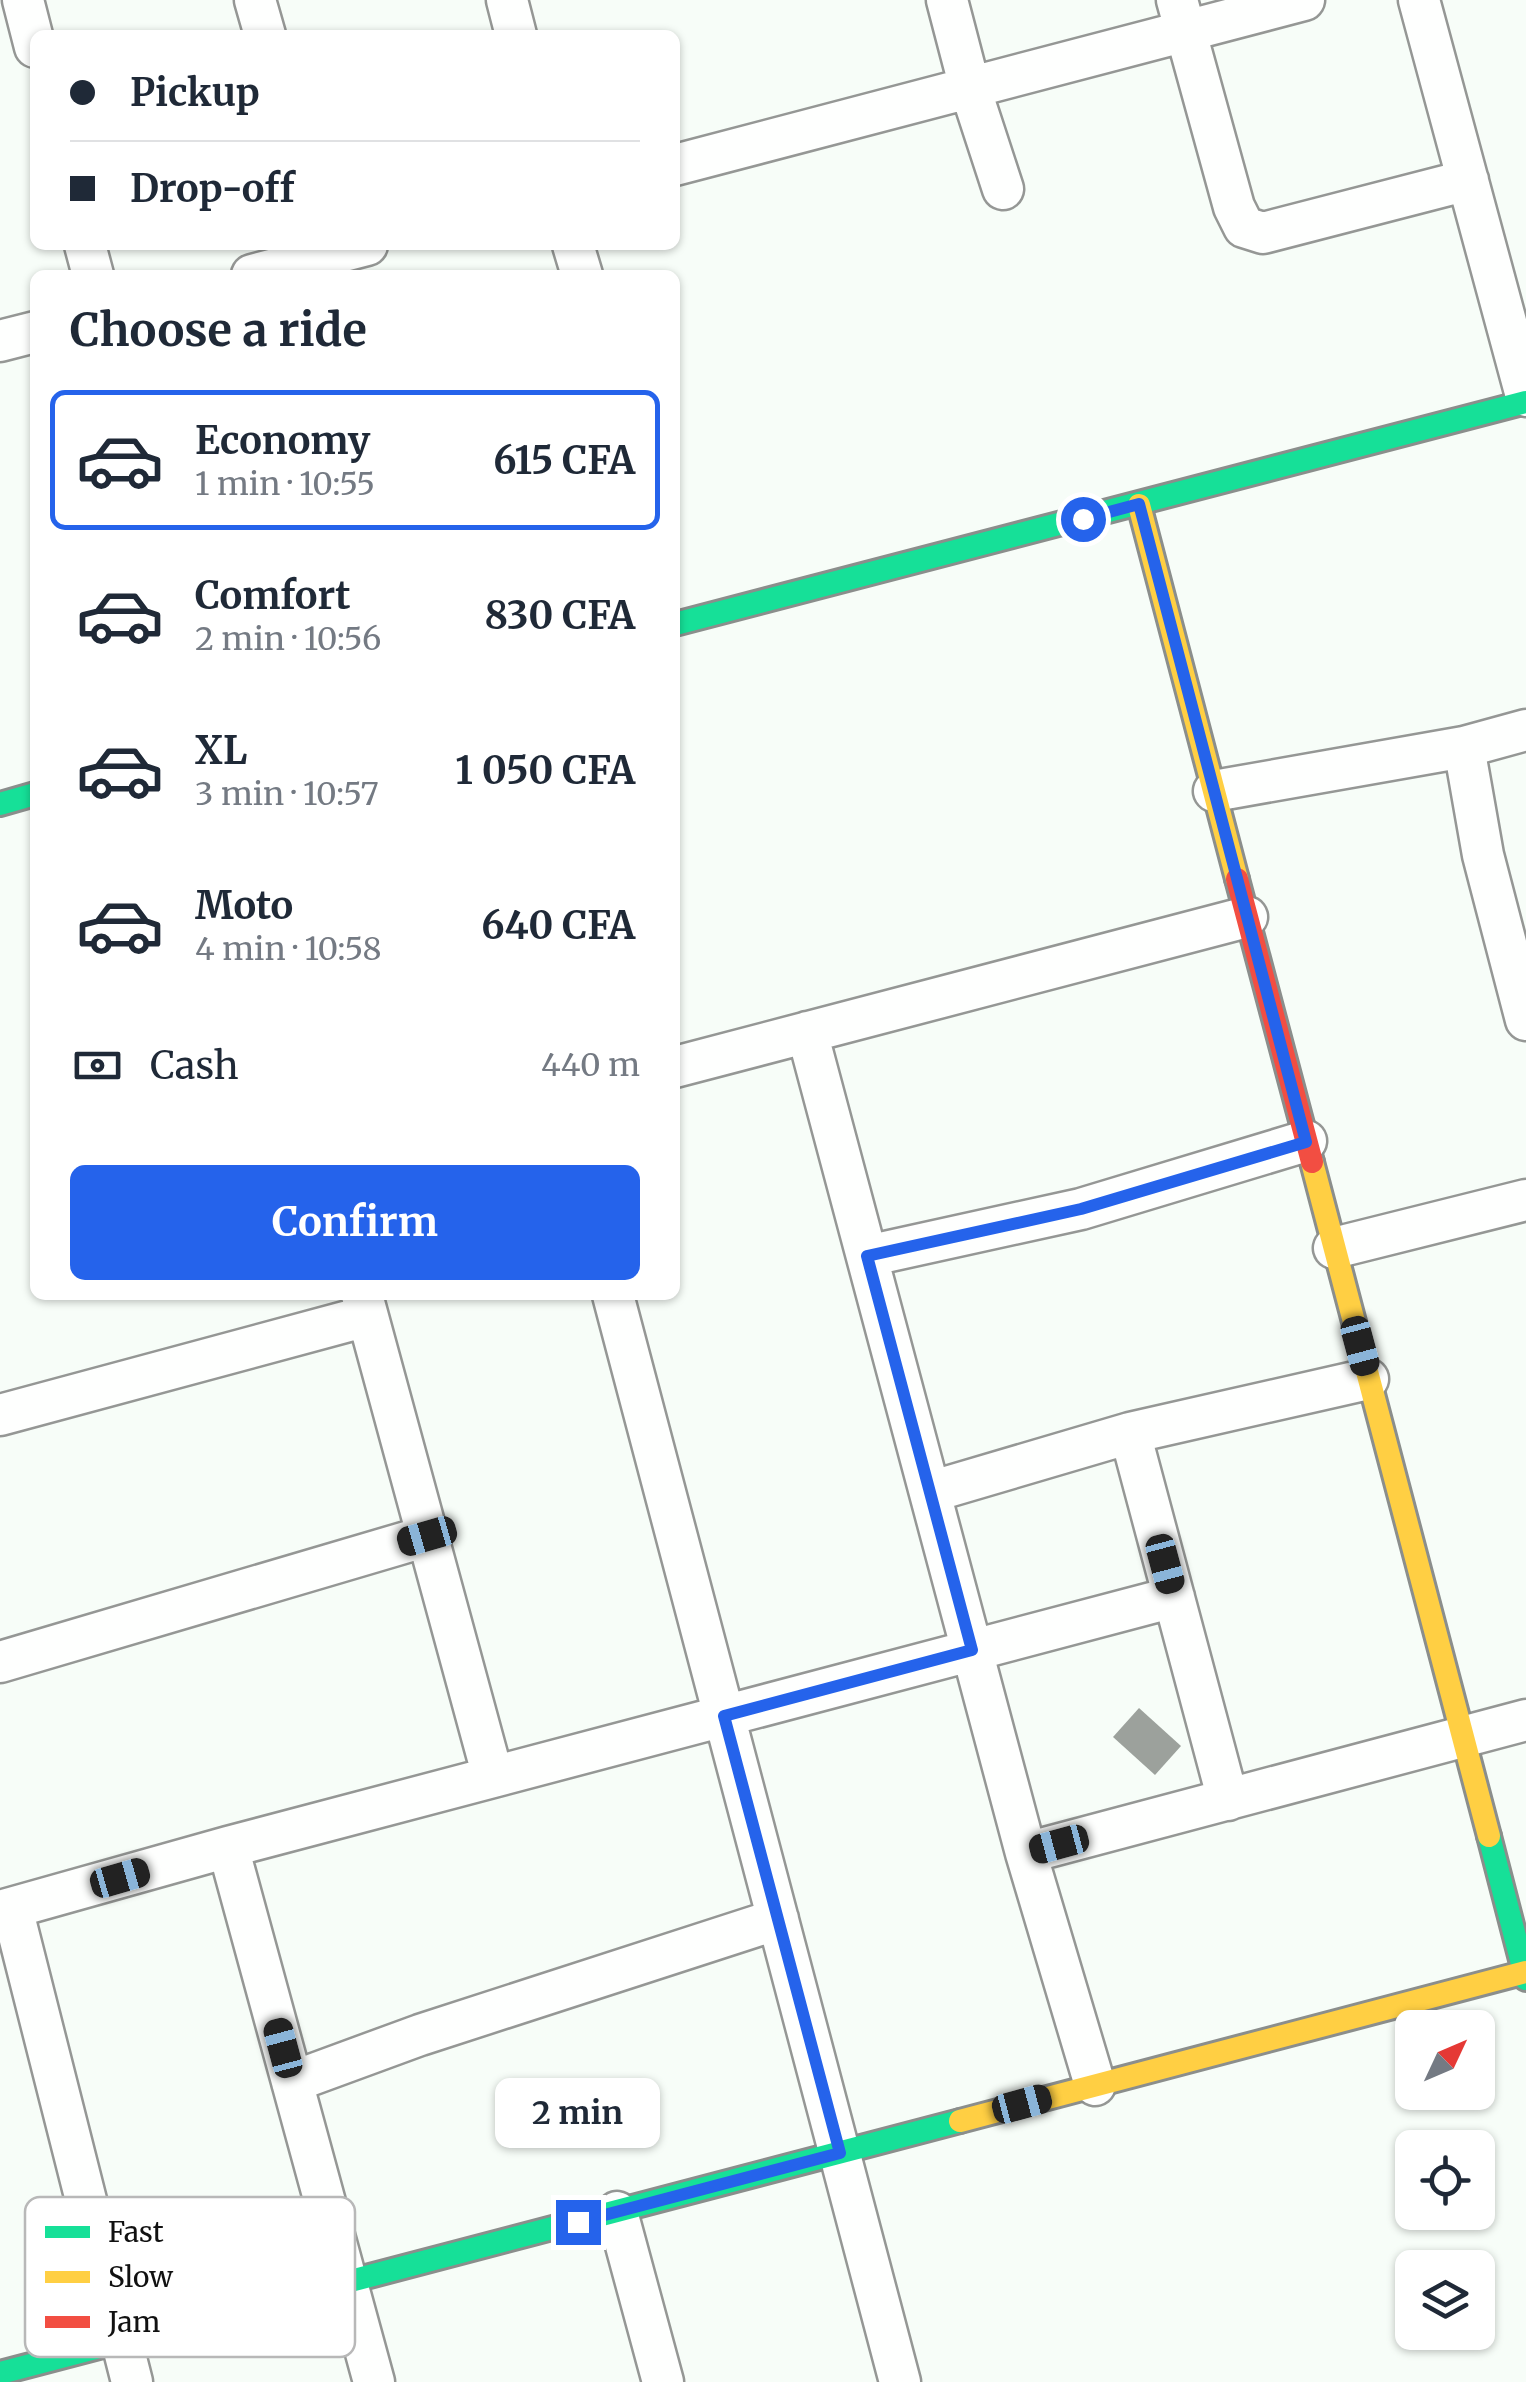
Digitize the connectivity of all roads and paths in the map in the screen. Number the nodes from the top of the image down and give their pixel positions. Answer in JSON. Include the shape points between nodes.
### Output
{"nodes":[{"id":1,"x":23,"y":0,"type":"edge"},
{"id":2,"x":256,"y":0,"type":"edge"},
{"id":3,"x":507,"y":0,"type":"edge"},
{"id":4,"x":947,"y":0,"type":"edge"},
{"id":5,"x":1304,"y":0,"type":"edge"},
{"id":6,"x":1419,"y":0,"type":"edge"},
{"id":7,"x":1181,"y":16,"type":"edge"},
{"id":8,"x":31,"y":30,"type":"edge"},
{"id":9,"x":264,"y":30,"type":"edge"},
{"id":10,"x":515,"y":30,"type":"edge"},
{"id":11,"x":970,"y":88,"type":"junction"},
{"id":12,"x":680,"y":164,"type":"edge"},
{"id":13,"x":1468,"y":180,"type":"junction"},
{"id":14,"x":1003,"y":190,"type":"dead end"},
{"id":15,"x":352,"y":250,"type":"edge"},
{"id":16,"x":326,"y":259,"type":"edge"},
{"id":17,"x":275,"y":270,"type":"edge"},
{"id":18,"x":30,"y":333,"type":"edge"},
{"id":19,"x":0,"y":341,"type":"edge"},
{"id":20,"x":1526,"y":399,"type":"edge"},
{"id":21,"x":1139,"y":504,"type":"junction"},
{"id":22,"x":680,"y":614,"type":"edge"},
{"id":23,"x":1526,"y":730,"type":"edge"},
{"id":24,"x":1464,"y":748,"type":"junction"},
{"id":25,"x":1214,"y":791,"type":"junction"},
{"id":26,"x":30,"y":795,"type":"edge"},
{"id":27,"x":0,"y":804,"type":"edge"},
{"id":28,"x":1247,"y":917,"type":"junction"},
{"id":29,"x":1526,"y":1020,"type":"edge"},
{"id":30,"x":807,"y":1032,"type":"junction"},
{"id":31,"x":680,"y":1067,"type":"edge"},
{"id":32,"x":1306,"y":1142,"type":"junction"},
{"id":33,"x":1526,"y":1200,"type":"edge"},
{"id":34,"x":1334,"y":1248,"type":"junction"},
{"id":35,"x":867,"y":1256,"type":"junction"},
{"id":36,"x":614,"y":1300,"type":"edge"},
{"id":37,"x":364,"y":1305,"type":"edge"},
{"id":38,"x":1368,"y":1379,"type":"junction"},
{"id":39,"x":0,"y":1415,"type":"edge"},
{"id":40,"x":1130,"y":1433,"type":"junction"},
{"id":41,"x":930,"y":1492,"type":"junction"},
{"id":42,"x":427,"y":1536,"type":"junction"},
{"id":43,"x":1174,"y":1597,"type":"junction"},
{"id":44,"x":972,"y":1650,"type":"junction"},
{"id":45,"x":0,"y":1662,"type":"edge"},
{"id":46,"x":724,"y":1716,"type":"junction"},
{"id":47,"x":1526,"y":1720,"type":"edge"},
{"id":48,"x":1463,"y":1736,"type":"junction"},
{"id":49,"x":492,"y":1777,"type":"junction"},
{"id":50,"x":1228,"y":1800,"type":"junction"},
{"id":51,"x":228,"y":1847,"type":"junction"},
{"id":52,"x":1026,"y":1853,"type":"junction"},
{"id":53,"x":6,"y":1910,"type":"edge"},
{"id":54,"x":778,"y":1919,"type":"junction"},
{"id":55,"x":1525,"y":1974,"type":"edge"},
{"id":56,"x":292,"y":2082,"type":"junction"},
{"id":57,"x":1095,"y":2085,"type":"junction"},
{"id":58,"x":840,"y":2153,"type":"junction"},
{"id":59,"x":83,"y":2197,"type":"edge"},
{"id":60,"x":323,"y":2197,"type":"edge"},
{"id":61,"x":617,"y":2212,"type":"junction"},
{"id":62,"x":355,"y":2281,"type":"edge"},
{"id":63,"x":355,"y":2312,"type":"edge"},
{"id":64,"x":59,"y":2357,"type":"edge"},
{"id":65,"x":126,"y":2357,"type":"edge"},
{"id":66,"x":0,"y":2373,"type":"edge"},
{"id":67,"x":132,"y":2382,"type":"edge"},
{"id":68,"x":374,"y":2382,"type":"edge"},
{"id":69,"x":664,"y":2382,"type":"edge"},
{"id":70,"x":900,"y":2382,"type":"edge"}],
"edges":[{"from":1,"to":8,"type":"street"},
{"from":2,"to":9,"type":"street"},
{"from":3,"to":10,"type":"street"},
{"from":4,"to":11,"type":"street"},
{"from":5,"to":7,"type":"street"},
{"from":6,"to":13,"type":"street"},
{"from":7,"to":11,"type":"street"},
{"from":7,"to":13,"type":"street","via":[[1244,227],[1263,233]]},
{"from":11,"to":12,"type":"street"},
{"from":11,"to":14,"type":"street"},
{"from":13,"to":20,"type":"street"},
{"from":15,"to":16,"type":"street"},
{"from":16,"to":17,"type":"street"},
{"from":18,"to":19,"type":"street"},
{"from":20,"to":21,"type":"street"},
{"from":21,"to":22,"type":"street"},
{"from":21,"to":25,"type":"street"},
{"from":23,"to":24,"type":"street"},
{"from":24,"to":25,"type":"street"},
{"from":24,"to":29,"type":"street","via":[[1483,856]]},
{"from":25,"to":28,"type":"street"},
{"from":26,"to":27,"type":"street"},
{"from":28,"to":30,"type":"street"},
{"from":28,"to":32,"type":"street"},
{"from":30,"to":31,"type":"street"},
{"from":30,"to":35,"type":"street"},
{"from":32,"to":34,"type":"street"},
{"from":32,"to":35,"type":"street","via":[[1081,1209]]},
{"from":33,"to":34,"type":"street"},
{"from":34,"to":38,"type":"street"},
{"from":35,"to":41,"type":"street"},
{"from":36,"to":46,"type":"street"},
{"from":37,"to":39,"type":"street"},
{"from":37,"to":42,"type":"street"},
{"from":38,"to":40,"type":"street"},
{"from":38,"to":48,"type":"street"},
{"from":40,"to":41,"type":"street"},
{"from":40,"to":43,"type":"street"},
{"from":41,"to":44,"type":"street"},
{"from":42,"to":45,"type":"street"},
{"from":42,"to":49,"type":"street"},
{"from":43,"to":44,"type":"street"},
{"from":43,"to":50,"type":"street"},
{"from":44,"to":46,"type":"street"},
{"from":44,"to":52,"type":"street"},
{"from":46,"to":49,"type":"street"},
{"from":46,"to":54,"type":"street"},
{"from":47,"to":48,"type":"street"},
{"from":48,"to":50,"type":"street"},
{"from":48,"to":55,"type":"street"},
{"from":49,"to":51,"type":"street"},
{"from":50,"to":52,"type":"street"},
{"from":51,"to":53,"type":"street"},
{"from":51,"to":56,"type":"street"},
{"from":52,"to":57,"type":"street"},
{"from":53,"to":59,"type":"street"},
{"from":54,"to":56,"type":"street"},
{"from":54,"to":58,"type":"street"},
{"from":55,"to":57,"type":"street"},
{"from":56,"to":60,"type":"street"},
{"from":57,"to":58,"type":"street"},
{"from":58,"to":61,"type":"street"},
{"from":58,"to":70,"type":"street"},
{"from":61,"to":62,"type":"street"},
{"from":61,"to":69,"type":"street"},
{"from":63,"to":68,"type":"street"},
{"from":64,"to":66,"type":"street"},
{"from":65,"to":67,"type":"street"}]}
